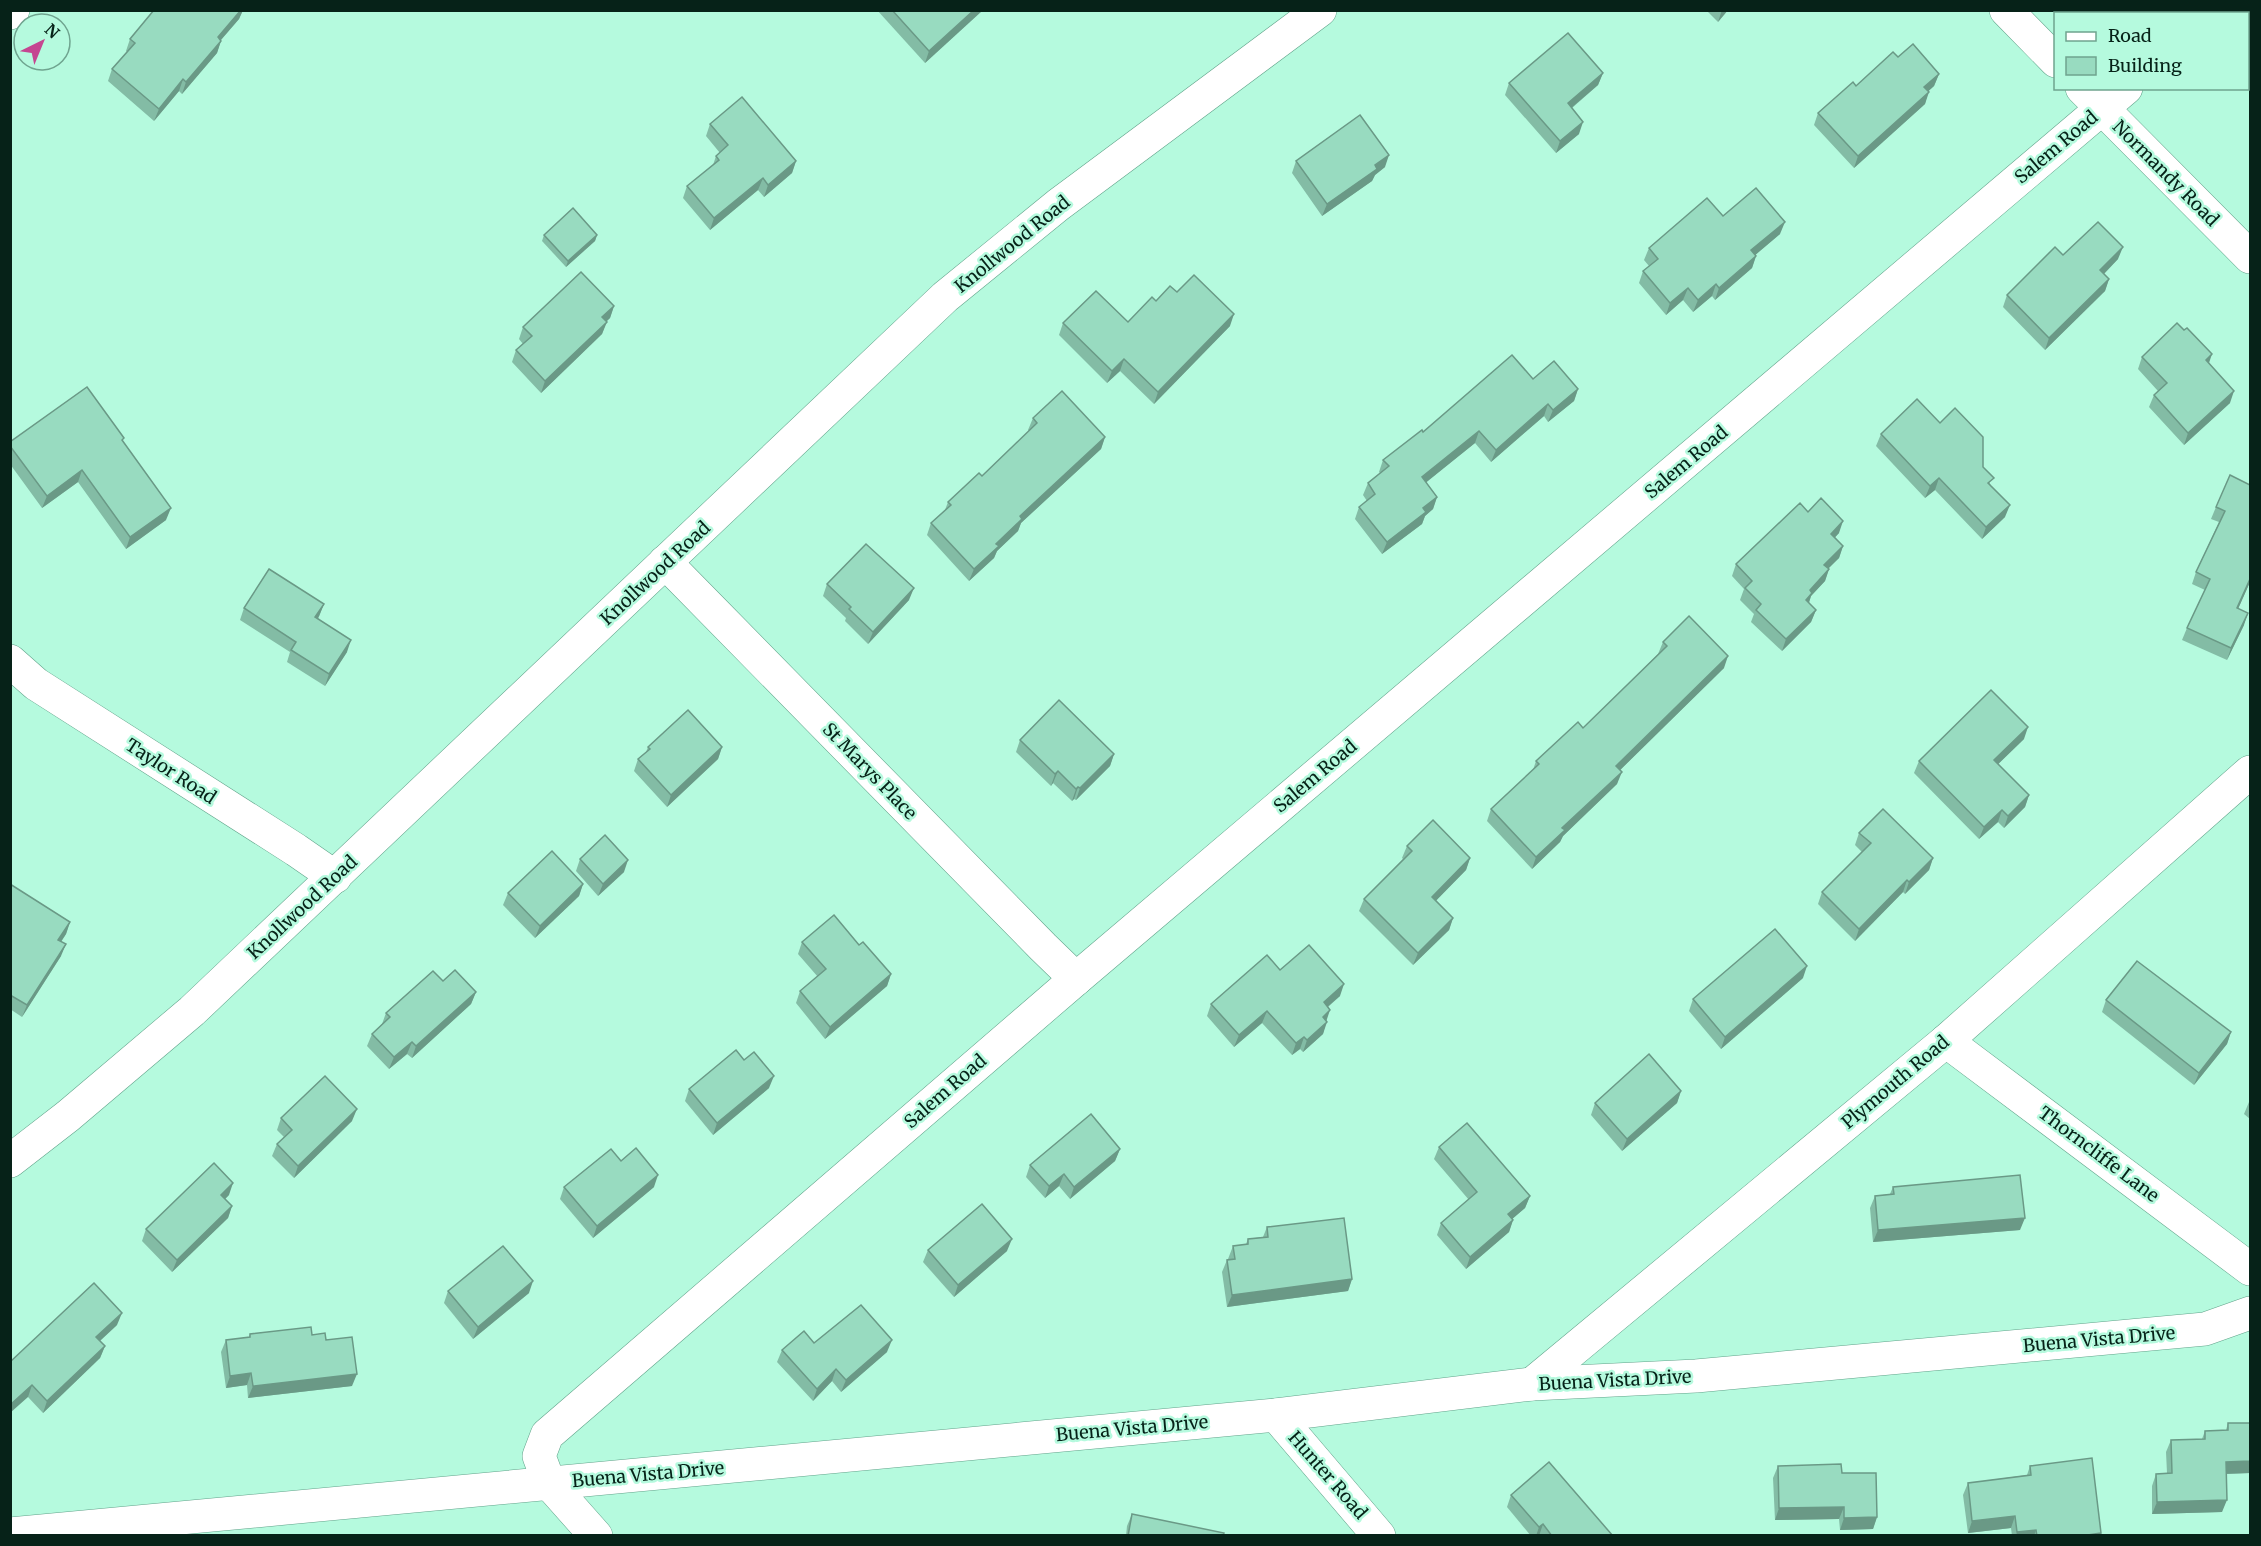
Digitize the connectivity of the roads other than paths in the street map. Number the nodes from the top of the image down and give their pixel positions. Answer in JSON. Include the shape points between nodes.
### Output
{"nodes":[{"id":1,"x":1320,"y":10,"type":"edge"},
{"id":2,"x":2006,"y":10,"type":"edge"},
{"id":3,"x":2054,"y":60,"type":"edge"},
{"id":4,"x":2103,"y":95,"type":"edge"},
{"id":5,"x":2250,"y":257,"type":"edge"},
{"id":6,"x":666,"y":562,"type":"junction"},
{"id":7,"x":10,"y":661,"type":"edge"},
{"id":8,"x":2250,"y":771,"type":"edge"},
{"id":9,"x":335,"y":877,"type":"junction"},
{"id":10,"x":1076,"y":978,"type":"junction"},
{"id":11,"x":1946,"y":1041,"type":"junction"},
{"id":12,"x":10,"y":1161,"type":"edge"},
{"id":13,"x":2250,"y":1269,"type":"edge"},
{"id":14,"x":2250,"y":1312,"type":"edge"},
{"id":15,"x":1532,"y":1384,"type":"junction"},
{"id":16,"x":1276,"y":1415,"type":"junction"},
{"id":17,"x":549,"y":1483,"type":"junction"},
{"id":18,"x":10,"y":1534,"type":"edge"},
{"id":19,"x":596,"y":1536,"type":"edge"},
{"id":20,"x":1379,"y":1536,"type":"edge"}],
"edges":[{"from":1,"to":6,"type":"street","name":"Knollwood Road","via":[[1058,206],[953,291]]},
{"from":2,"to":3,"type":"street"},
{"from":4,"to":5,"type":"street","name":"Normandy Road"},
{"from":4,"to":10,"type":"street","name":"Salem Road"},
{"from":6,"to":9,"type":"street","name":"Knollwood Road"},
{"from":6,"to":10,"type":"street","name":"St Marys Place"},
{"from":7,"to":9,"type":"street","name":"Taylor Road","via":[[36,684]]},
{"from":8,"to":11,"type":"street","name":"Plymouth Road"},
{"from":9,"to":12,"type":"street","name":"Knollwood Road","via":[[192,1011]]},
{"from":10,"to":17,"type":"street","name":"Salem Road","via":[[547,1435],[540,1456]]},
{"from":11,"to":13,"type":"street","name":"Thorncliffe Lane"},
{"from":11,"to":15,"type":"street","name":"Plymouth Road"},
{"from":14,"to":15,"type":"street","name":"Buena Vista Drive","via":[[2205,1329],[1696,1376]]},
{"from":15,"to":16,"type":"street","name":"Buena Vista Drive"},
{"from":16,"to":17,"type":"street","name":"Buena Vista Drive"},
{"from":16,"to":20,"type":"street","name":"Hunter Road"},
{"from":17,"to":18,"type":"street","name":"Buena Vista Drive"},
{"from":17,"to":19,"type":"street"}]}
